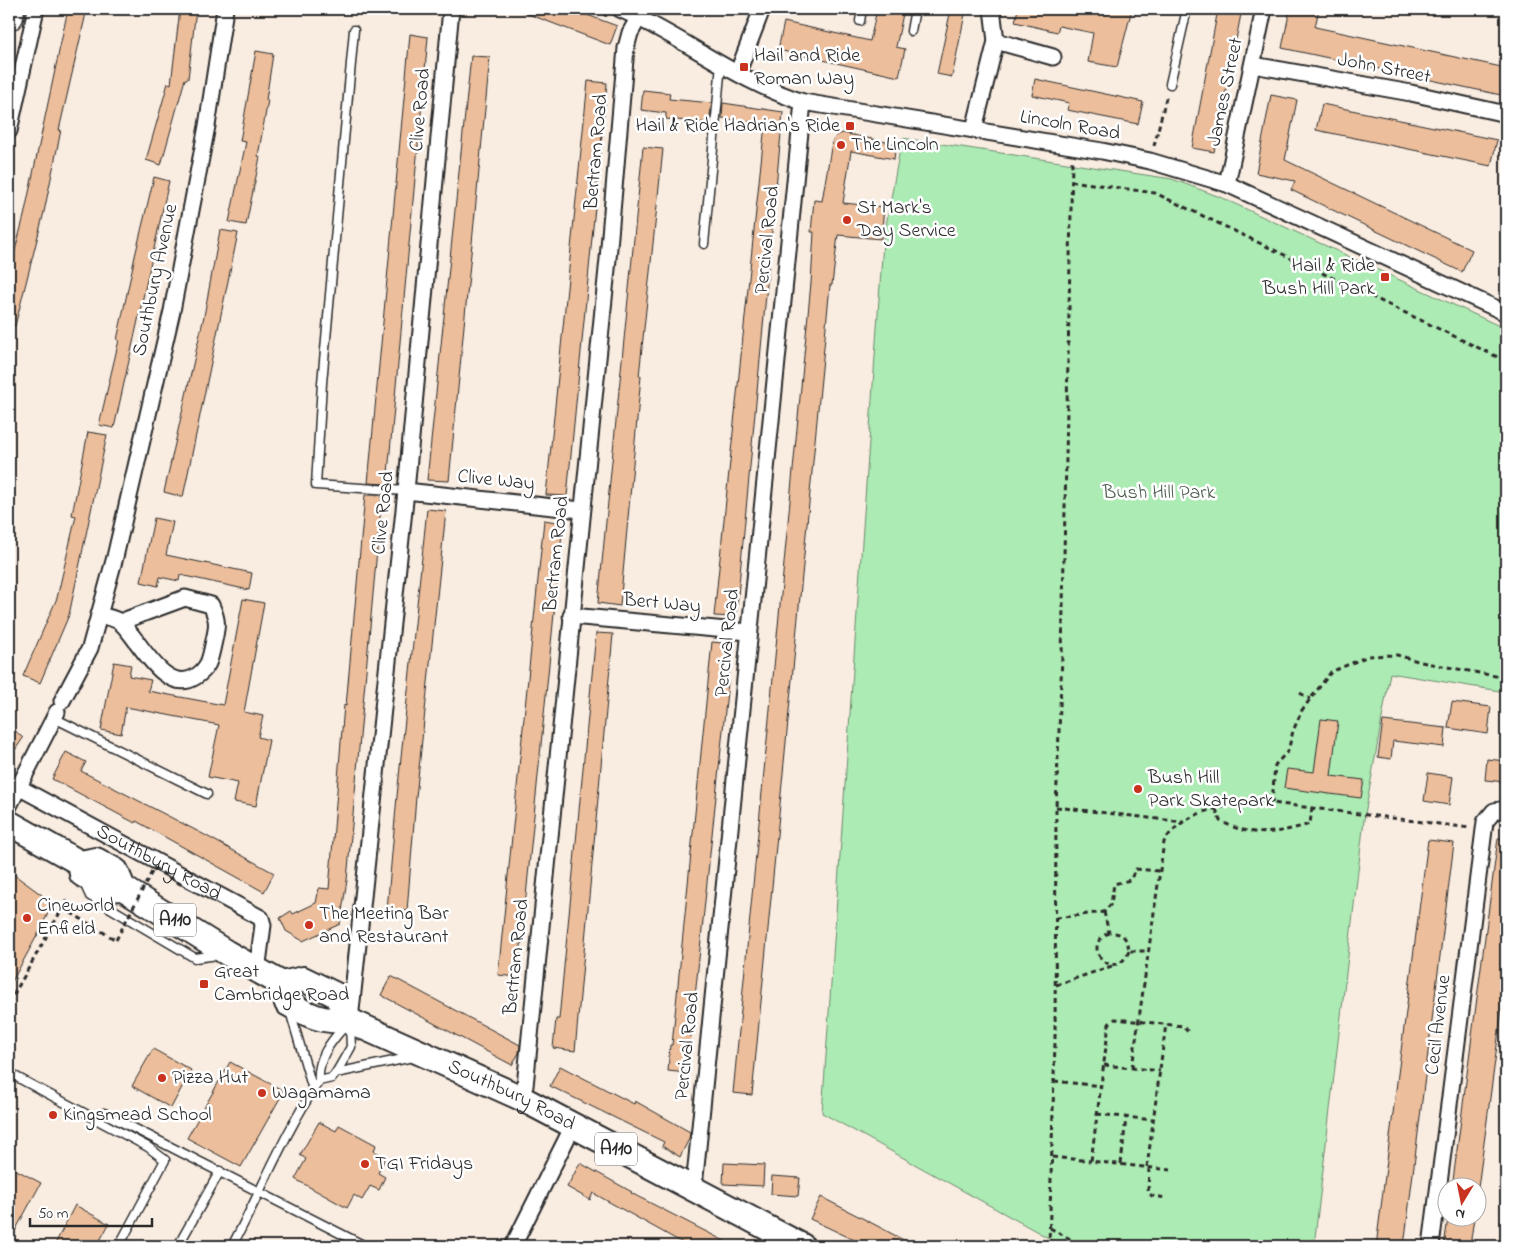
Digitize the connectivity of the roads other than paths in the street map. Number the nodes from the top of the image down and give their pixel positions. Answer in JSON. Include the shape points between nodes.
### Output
{"nodes":[{"id":1,"x":10,"y":9,"type":"edge"},
{"id":2,"x":36,"y":9,"type":"edge"},
{"id":3,"x":225,"y":9,"type":"edge"},
{"id":4,"x":450,"y":9,"type":"edge"},
{"id":5,"x":620,"y":9,"type":"edge"},
{"id":6,"x":762,"y":9,"type":"edge"},
{"id":7,"x":862,"y":9,"type":"edge"},
{"id":8,"x":915,"y":9,"type":"edge"},
{"id":9,"x":992,"y":9,"type":"edge"},
{"id":10,"x":1187,"y":9,"type":"edge"},
{"id":11,"x":1264,"y":9,"type":"edge"},
{"id":12,"x":9,"y":16,"type":"edge"},
{"id":13,"x":639,"y":17,"type":"junction"},
{"id":14,"x":860,"y":21,"type":"dead end"},
{"id":15,"x":354,"y":30,"type":"dead end"},
{"id":16,"x":911,"y":31,"type":"dead end"},
{"id":17,"x":996,"y":41,"type":"junction"},
{"id":18,"x":1053,"y":57,"type":"dead end"},
{"id":19,"x":721,"y":62,"type":"junction"},
{"id":20,"x":1253,"y":65,"type":"junction"},
{"id":21,"x":738,"y":72,"type":"junction"},
{"id":22,"x":1170,"y":84,"type":"road end"},
{"id":23,"x":803,"y":102,"type":"junction"},
{"id":24,"x":1506,"y":114,"type":"edge"},
{"id":25,"x":974,"y":129,"type":"junction"},
{"id":26,"x":9,"y":131,"type":"edge"},
{"id":27,"x":1227,"y":184,"type":"junction"},
{"id":28,"x":704,"y":244,"type":"dead end"},
{"id":29,"x":1506,"y":313,"type":"edge"},
{"id":30,"x":406,"y":491,"type":"junction"},
{"id":31,"x":581,"y":510,"type":"junction"},
{"id":32,"x":99,"y":615,"type":"junction"},
{"id":33,"x":571,"y":616,"type":"junction"},
{"id":34,"x":120,"y":622,"type":"junction"},
{"id":35,"x":749,"y":632,"type":"junction"},
{"id":36,"x":58,"y":710,"type":"junction"},
{"id":37,"x":14,"y":785,"type":"edge"},
{"id":38,"x":207,"y":794,"type":"dead end"},
{"id":39,"x":9,"y":806,"type":"edge"},
{"id":40,"x":1500,"y":810,"type":"edge"},
{"id":41,"x":9,"y":823,"type":"edge"},
{"id":42,"x":81,"y":869,"type":"junction"},
{"id":43,"x":227,"y":953,"type":"junction"},
{"id":44,"x":257,"y":971,"type":"junction"},
{"id":45,"x":284,"y":994,"type":"junction"},
{"id":46,"x":350,"y":1021,"type":"junction"},
{"id":47,"x":429,"y":1055,"type":"junction"},
{"id":48,"x":9,"y":1073,"type":"edge"},
{"id":49,"x":336,"y":1073,"type":"junction"},
{"id":50,"x":319,"y":1081,"type":"junction"},
{"id":51,"x":313,"y":1090,"type":"junction"},
{"id":52,"x":519,"y":1097,"type":"junction"},
{"id":53,"x":104,"y":1113,"type":"dead end"},
{"id":54,"x":573,"y":1126,"type":"junction"},
{"id":55,"x":220,"y":1171,"type":"junction"},
{"id":56,"x":690,"y":1188,"type":"junction"},
{"id":57,"x":260,"y":1193,"type":"junction"},
{"id":58,"x":118,"y":1246,"type":"edge"},
{"id":59,"x":178,"y":1246,"type":"edge"},
{"id":60,"x":232,"y":1246,"type":"edge"},
{"id":61,"x":364,"y":1246,"type":"edge"},
{"id":62,"x":513,"y":1246,"type":"edge"},
{"id":63,"x":802,"y":1246,"type":"edge"},
{"id":64,"x":1431,"y":1246,"type":"edge"}],
"edges":[{"from":1,"to":12,"type":"highway"},
{"from":2,"to":26,"type":"street"},
{"from":3,"to":32,"type":"street","name":"Southbury Avenue","via":[[172,311]]},
{"from":4,"to":30,"type":"street","name":"Clive Road"},
{"from":5,"to":13,"type":"street","name":"Lincoln Road"},
{"from":6,"to":21,"type":"street"},
{"from":7,"to":14,"type":"lane"},
{"from":8,"to":16,"type":"lane"},
{"from":9,"to":17,"type":"street"},
{"from":10,"to":22,"type":"lane"},
{"from":11,"to":20,"type":"street","name":"James Street"},
{"from":13,"to":19,"type":"street","name":"Lincoln Road"},
{"from":13,"to":31,"type":"street","name":"Bertram Road","via":[[626,48]]},
{"from":15,"to":30,"type":"lane","via":[[322,383],[316,485]]},
{"from":17,"to":18,"type":"street"},
{"from":17,"to":25,"type":"street"},
{"from":19,"to":21,"type":"street","name":"Lincoln Road"},
{"from":19,"to":28,"type":"lane"},
{"from":20,"to":24,"type":"street","name":"John Street","via":[[1411,93]]},
{"from":20,"to":27,"type":"street","name":"James Street"},
{"from":21,"to":23,"type":"street","name":"Lincoln Road","via":[[771,90]]},
{"from":23,"to":25,"type":"street","name":"Lincoln Road"},
{"from":23,"to":35,"type":"street","name":"Percival Road"},
{"from":25,"to":27,"type":"street","name":"Lincoln Road","via":[[1150,162]]},
{"from":27,"to":29,"type":"street","name":"Lincoln Road"},
{"from":30,"to":31,"type":"street","name":"Clive Way"},
{"from":30,"to":46,"type":"street","name":"Clive Road"},
{"from":31,"to":33,"type":"street","name":"Bertram Road"},
{"from":32,"to":34,"type":"street"},
{"from":32,"to":36,"type":"street","name":"Southbury Avenue","via":[[90,648]]},
{"from":33,"to":35,"type":"street","name":"Bert Way"},
{"from":33,"to":52,"type":"street","name":"Bertram Road","via":[[525,1086]]},
{"from":34,"to":34,"type":"street","via":[[185,598],[211,605],[218,618],[210,663],[191,679],[177,679],[163,672]]},
{"from":35,"to":56,"type":"street","name":"Percival Road","via":[[695,1177]]},
{"from":36,"to":37,"type":"street"},
{"from":36,"to":38,"type":"lane"},
{"from":37,"to":39,"type":"street"},
{"from":37,"to":44,"type":"street","name":"Southbury Road","via":[[262,918]]},
{"from":40,"to":64,"type":"street","name":"Cecil Avenue","via":[[1485,822]]},
{"from":41,"to":42,"type":"main road","name":"Southbury Road","number":"A110"},
{"from":42,"to":43,"type":"main road","name":"Southbury Road","number":"A110","via":[[106,889],[123,888]]},
{"from":42,"to":43,"type":"lane","via":[[90,896],[187,954],[195,958]]},
{"from":43,"to":44,"type":"main road","name":"Southbury Road","number":"A110"},
{"from":44,"to":45,"type":"main road","name":"Southbury Road","number":"A110"},
{"from":45,"to":46,"type":"main road","name":"Southbury Road","number":"A110","via":[[324,1021]]},
{"from":45,"to":51,"type":"lane"},
{"from":46,"to":47,"type":"main road","name":"Southbury Road","number":"A110"},
{"from":46,"to":49,"type":"lane","via":[[351,1048]]},
{"from":46,"to":50,"type":"lane","via":[[333,1039],[322,1060],[318,1069]]},
{"from":47,"to":49,"type":"lane"},
{"from":47,"to":52,"type":"main road","name":"Southbury Road","number":"A110"},
{"from":48,"to":58,"type":"lane","via":[[148,1147],[165,1160]]},
{"from":49,"to":50,"type":"lane","via":[[332,1078]]},
{"from":50,"to":51,"type":"lane"},
{"from":51,"to":57,"type":"lane","via":[[277,1154]]},
{"from":52,"to":54,"type":"main road","name":"Southbury Road","number":"A110"},
{"from":53,"to":55,"type":"lane"},
{"from":54,"to":56,"type":"main road","name":"Southbury Road","number":"A110"},
{"from":54,"to":62,"type":"street"},
{"from":55,"to":57,"type":"lane"},
{"from":55,"to":59,"type":"lane"},
{"from":56,"to":63,"type":"main road","name":"Southbury Road","number":"A110"},
{"from":57,"to":60,"type":"lane"},
{"from":57,"to":61,"type":"lane"}]}
